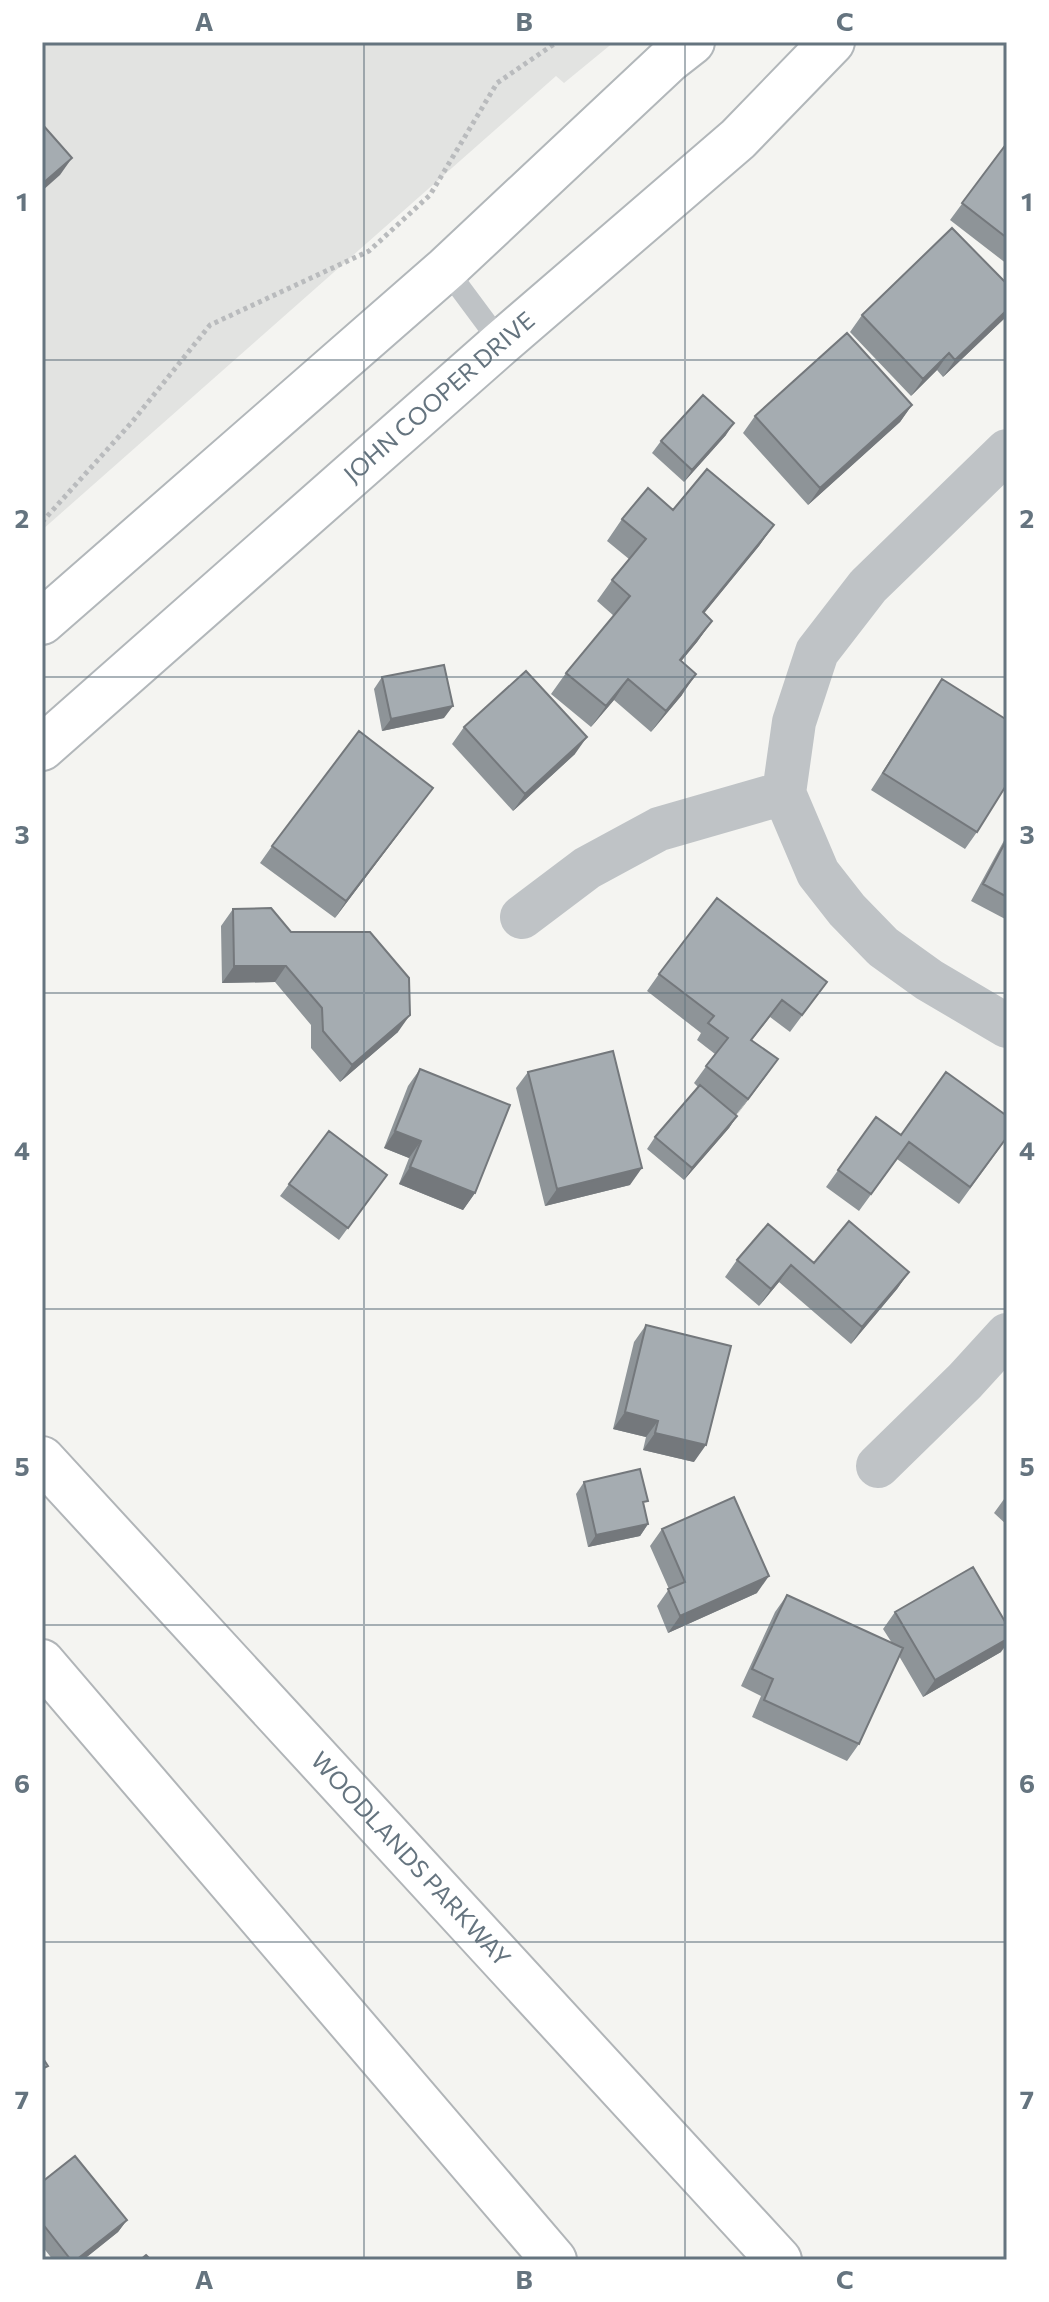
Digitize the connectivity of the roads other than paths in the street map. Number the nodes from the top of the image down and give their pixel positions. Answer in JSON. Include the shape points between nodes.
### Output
{"nodes":[{"id":1,"x":692,"y":42,"type":"edge"},
{"id":2,"x":832,"y":42,"type":"edge"},
{"id":3,"x":446,"y":269,"type":"junction"},
{"id":4,"x":501,"y":343,"type":"junction"},
{"id":5,"x":1007,"y":451,"type":"edge"},
{"id":6,"x":42,"y":622,"type":"edge"},
{"id":7,"x":42,"y":748,"type":"edge"},
{"id":8,"x":784,"y":793,"type":"junction"},
{"id":9,"x":522,"y":917,"type":"dead end"},
{"id":10,"x":1007,"y":1026,"type":"edge"},
{"id":11,"x":1007,"y":1335,"type":"edge"},
{"id":12,"x":42,"y":1459,"type":"edge"},
{"id":13,"x":878,"y":1466,"type":"dead end"},
{"id":14,"x":42,"y":1662,"type":"edge"},
{"id":15,"x":554,"y":2260,"type":"edge"},
{"id":16,"x":779,"y":2260,"type":"edge"}],
"edges":[{"from":1,"to":3,"type":"street"},
{"from":2,"to":4,"type":"street","name":"JOHN COOPER DRIVE","via":[[738,139]]},
{"from":3,"to":4,"type":"lane"},
{"from":3,"to":6,"type":"street"},
{"from":4,"to":7,"type":"street","name":"JOHN COOPER DRIVE"},
{"from":5,"to":8,"type":"street","via":[[868,586],[817,652],[794,722]]},
{"from":8,"to":9,"type":"street","via":[[659,829],[587,868]]},
{"from":8,"to":10,"type":"street","via":[[818,873],[847,910],[883,947]]},
{"from":11,"to":13,"type":"street"},
{"from":12,"to":16,"type":"street","name":"WOODLANDS PARKWAY"},
{"from":14,"to":15,"type":"street"}]}
